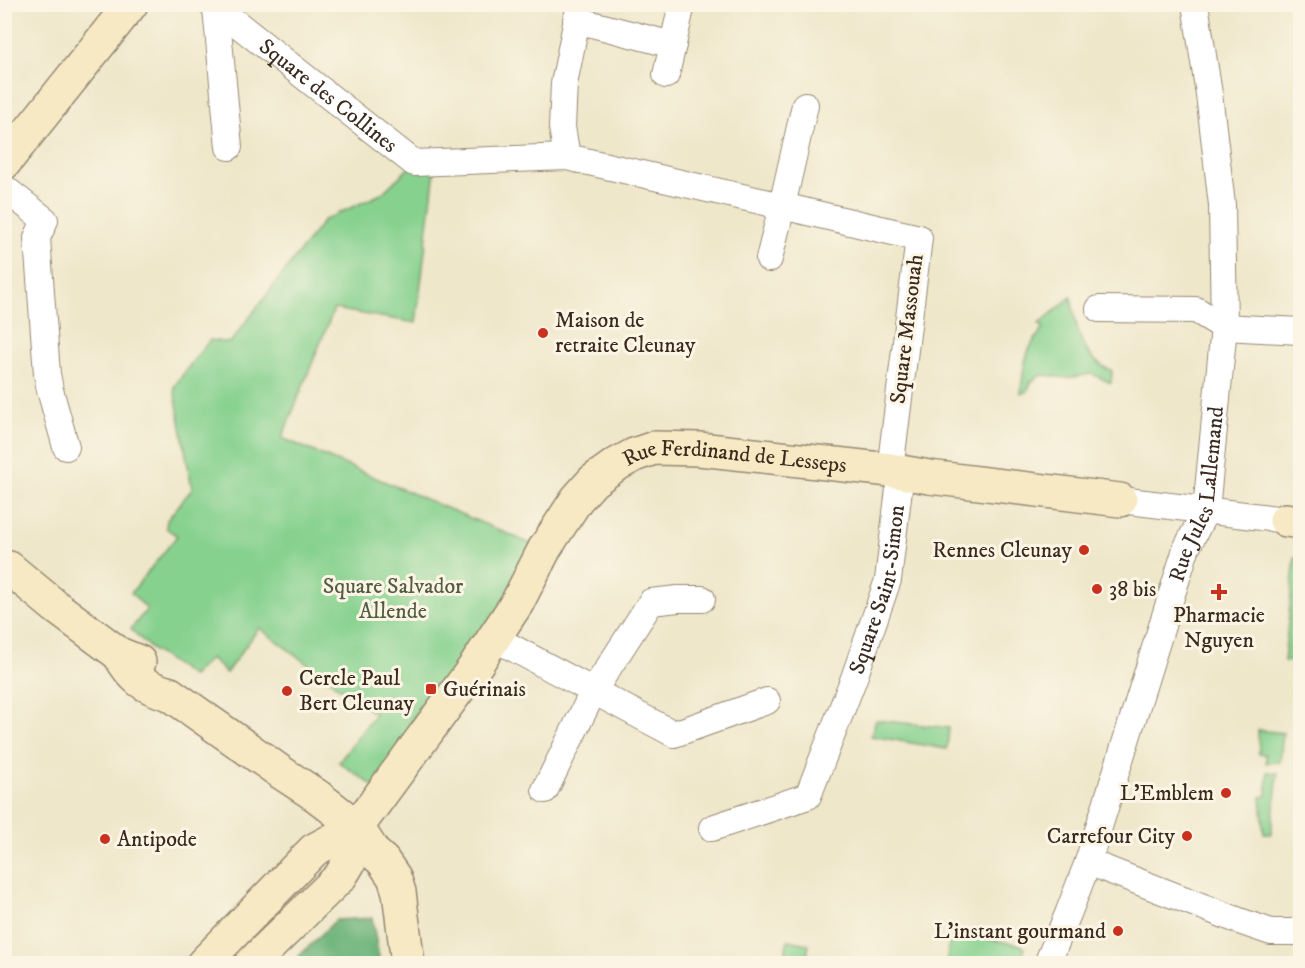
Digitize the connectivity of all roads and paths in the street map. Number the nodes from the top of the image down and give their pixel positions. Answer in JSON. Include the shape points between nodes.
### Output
{"nodes":[{"id":1,"x":131,"y":4,"type":"edge"},
{"id":2,"x":682,"y":4,"type":"edge"},
{"id":3,"x":1195,"y":4,"type":"edge"},
{"id":4,"x":223,"y":6,"type":"edge"},
{"id":5,"x":578,"y":12,"type":"edge"},
{"id":6,"x":673,"y":45,"type":"junction"},
{"id":7,"x":666,"y":75,"type":"dead end"},
{"id":8,"x":805,"y":105,"type":"dead end"},
{"id":9,"x":229,"y":147,"type":"dead end"},
{"id":10,"x":567,"y":157,"type":"junction"},
{"id":11,"x":4,"y":163,"type":"edge"},
{"id":12,"x":4,"y":188,"type":"edge"},
{"id":13,"x":782,"y":206,"type":"junction"},
{"id":14,"x":769,"y":259,"type":"dead end"},
{"id":15,"x":1099,"y":309,"type":"dead end"},
{"id":16,"x":1224,"y":327,"type":"junction"},
{"id":17,"x":1300,"y":331,"type":"edge"},
{"id":18,"x":66,"y":447,"type":"dead end"},
{"id":19,"x":895,"y":471,"type":"junction"},
{"id":20,"x":1120,"y":500,"type":"joint"},
{"id":21,"x":1206,"y":510,"type":"junction"},
{"id":22,"x":1293,"y":521,"type":"edge"},
{"id":23,"x":6,"y":564,"type":"edge"},
{"id":24,"x":702,"y":598,"type":"dead end"},
{"id":25,"x":494,"y":638,"type":"junction"},
{"id":26,"x":594,"y":690,"type":"junction"},
{"id":27,"x":767,"y":701,"type":"dead end"},
{"id":28,"x":545,"y":790,"type":"dead end"},
{"id":29,"x":357,"y":827,"type":"junction"},
{"id":30,"x":712,"y":828,"type":"dead end"},
{"id":31,"x":1088,"y":862,"type":"junction"},
{"id":32,"x":1300,"y":932,"type":"edge"},
{"id":33,"x":203,"y":963,"type":"edge"},
{"id":34,"x":252,"y":963,"type":"edge"},
{"id":35,"x":408,"y":963,"type":"edge"},
{"id":36,"x":1047,"y":963,"type":"edge"}],
"edges":[{"from":1,"to":11,"type":"main road"},
{"from":2,"to":6,"type":"street"},
{"from":3,"to":16,"type":"street","name":"Rue Jules Lallemand","via":[[1222,205]]},
{"from":4,"to":9,"type":"street","name":"Square des Collines"},
{"from":4,"to":10,"type":"street","name":"Square des Collines","via":[[414,163]]},
{"from":5,"to":6,"type":"street"},
{"from":5,"to":10,"type":"street","via":[[564,84],[562,127]]},
{"from":6,"to":7,"type":"street"},
{"from":8,"to":13,"type":"street"},
{"from":10,"to":13,"type":"street"},
{"from":12,"to":18,"type":"street","via":[[45,220],[37,238],[47,374]]},
{"from":13,"to":14,"type":"street"},
{"from":13,"to":19,"type":"street","name":"Square Massouah","via":[[919,238]]},
{"from":15,"to":16,"type":"street","via":[[1196,310]]},
{"from":16,"to":17,"type":"street"},
{"from":16,"to":21,"type":"street","name":"Rue Jules Lallemand"},
{"from":19,"to":20,"type":"main road","name":"Rue Ferdinand de Lesseps"},
{"from":19,"to":25,"type":"main road","name":"Rue Ferdinand de Lesseps","via":[[682,448],[654,448],[634,455],[593,481],[577,499]]},
{"from":19,"to":30,"type":"street","name":"Square Saint-Simon","via":[[888,580],[808,796]]},
{"from":20,"to":21,"type":"street","name":"Rue Ferdinand de Lesseps"},
{"from":21,"to":22,"type":"street","name":"Rue Ferdinand de Lesseps"},
{"from":21,"to":31,"type":"street","name":"Rue Jules Lallemand","via":[[1186,549]]},
{"from":23,"to":29,"type":"main road","via":[[119,654],[134,676],[151,688],[170,694]]},
{"from":24,"to":26,"type":"street","via":[[651,602]]},
{"from":25,"to":26,"type":"street"},
{"from":25,"to":29,"type":"main road","name":"Rue Ferdinand de Lesseps"},
{"from":26,"to":27,"type":"street","via":[[674,734]]},
{"from":26,"to":28,"type":"street"},
{"from":29,"to":33,"type":"main road","via":[[314,850]]},
{"from":29,"to":34,"type":"main road","via":[[357,846],[340,877]]},
{"from":29,"to":35,"type":"main road","via":[[394,877]]},
{"from":31,"to":32,"type":"street","via":[[1271,932]]},
{"from":31,"to":36,"type":"street","name":"Rue Jules Lallemand"}]}
